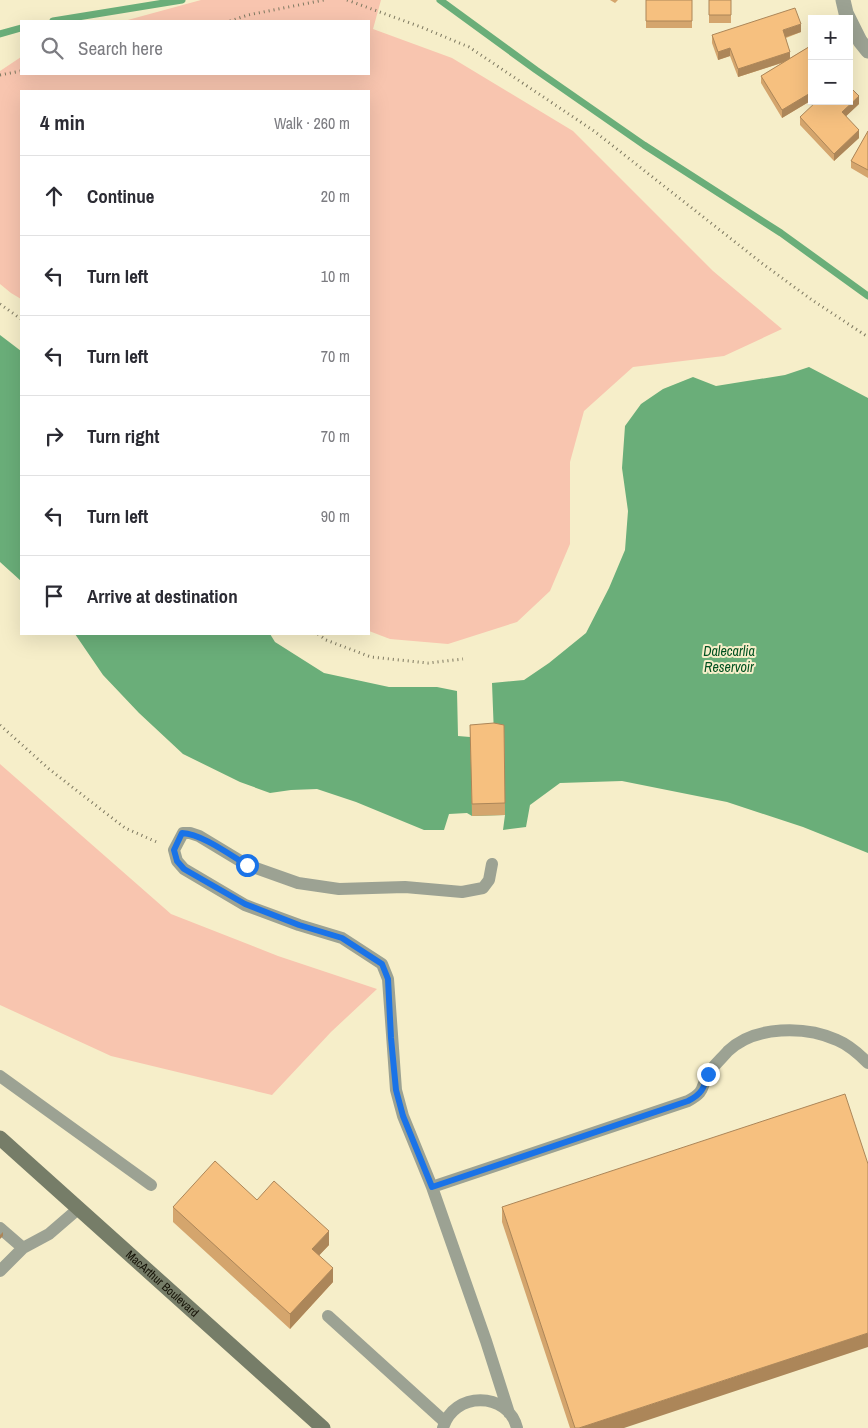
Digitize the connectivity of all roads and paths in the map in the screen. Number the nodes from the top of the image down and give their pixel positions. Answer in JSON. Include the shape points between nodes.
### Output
{"nodes":[{"id":1,"x":324,"y":0,"type":"edge"},
{"id":2,"x":348,"y":0,"type":"edge"},
{"id":3,"x":843,"y":0,"type":"edge"},
{"id":4,"x":847,"y":15,"type":"edge"},
{"id":5,"x":233,"y":20,"type":"edge"},
{"id":6,"x":853,"y":27,"type":"edge"},
{"id":7,"x":868,"y":50,"type":"edge"},
{"id":8,"x":20,"y":71,"type":"edge"},
{"id":9,"x":0,"y":75,"type":"edge"},
{"id":10,"x":0,"y":304,"type":"edge"},
{"id":11,"x":20,"y":318,"type":"edge"},
{"id":12,"x":868,"y":337,"type":"edge"},
{"id":13,"x":319,"y":635,"type":"edge"},
{"id":14,"x":463,"y":659,"type":"dead end"},
{"id":15,"x":0,"y":725,"type":"edge"},
{"id":16,"x":174,"y":850,"type":"junction"},
{"id":17,"x":492,"y":864,"type":"dead end"},
{"id":18,"x":868,"y":1063,"type":"edge"},
{"id":19,"x":0,"y":1076,"type":"edge"},
{"id":20,"x":0,"y":1138,"type":"edge"},
{"id":21,"x":151,"y":1186,"type":"dead end"},
{"id":22,"x":432,"y":1187,"type":"junction"},
{"id":23,"x":78,"y":1209,"type":"junction"},
{"id":24,"x":0,"y":1228,"type":"edge"},
{"id":25,"x":24,"y":1248,"type":"junction"},
{"id":26,"x":1,"y":1267,"type":"edge"},
{"id":27,"x":328,"y":1316,"type":"dead end"},
{"id":28,"x":509,"y":1413,"type":"junction"},
{"id":29,"x":444,"y":1425,"type":"edge"},
{"id":30,"x":323,"y":1428,"type":"edge"},
{"id":31,"x":517,"y":1428,"type":"edge"}],
"edges":[{"from":1,"to":5,"type":"path"},
{"from":2,"to":12,"type":"path","via":[[469,47],[594,131],[763,264]]},
{"from":3,"to":4,"type":"street"},
{"from":6,"to":7,"type":"street"},
{"from":8,"to":9,"type":"path"},
{"from":10,"to":11,"type":"path"},
{"from":13,"to":14,"type":"path","via":[[371,657],[428,663]]},
{"from":15,"to":16,"type":"path","via":[[49,769],[125,828]]},
{"from":16,"to":17,"type":"lane","via":[[182,833],[190,833],[247,865],[298,883],[339,889],[405,887],[462,892],[483,888],[489,880]]},
{"from":16,"to":22,"type":"lane","via":[[184,869],[245,904],[342,938],[382,964],[388,979],[396,1090]]},
{"from":18,"to":22,"type":"lane","via":[[838,1040],[808,1031],[777,1030],[748,1037],[729,1050],[708,1074],[704,1088],[688,1101]]},
{"from":19,"to":21,"type":"lane"},
{"from":20,"to":23,"type":"main road","name":"MacArthur Boulevard"},
{"from":22,"to":28,"type":"lane"},
{"from":23,"to":25,"type":"lane","via":[[50,1234]]},
{"from":23,"to":30,"type":"main road","name":"MacArthur Boulevard"},
{"from":24,"to":25,"type":"lane"},
{"from":25,"to":26,"type":"lane"},
{"from":27,"to":29,"type":"lane"},
{"from":28,"to":29,"type":"lane","via":[[499,1404],[473,1400],[452,1412]]},
{"from":28,"to":31,"type":"lane"}]}
